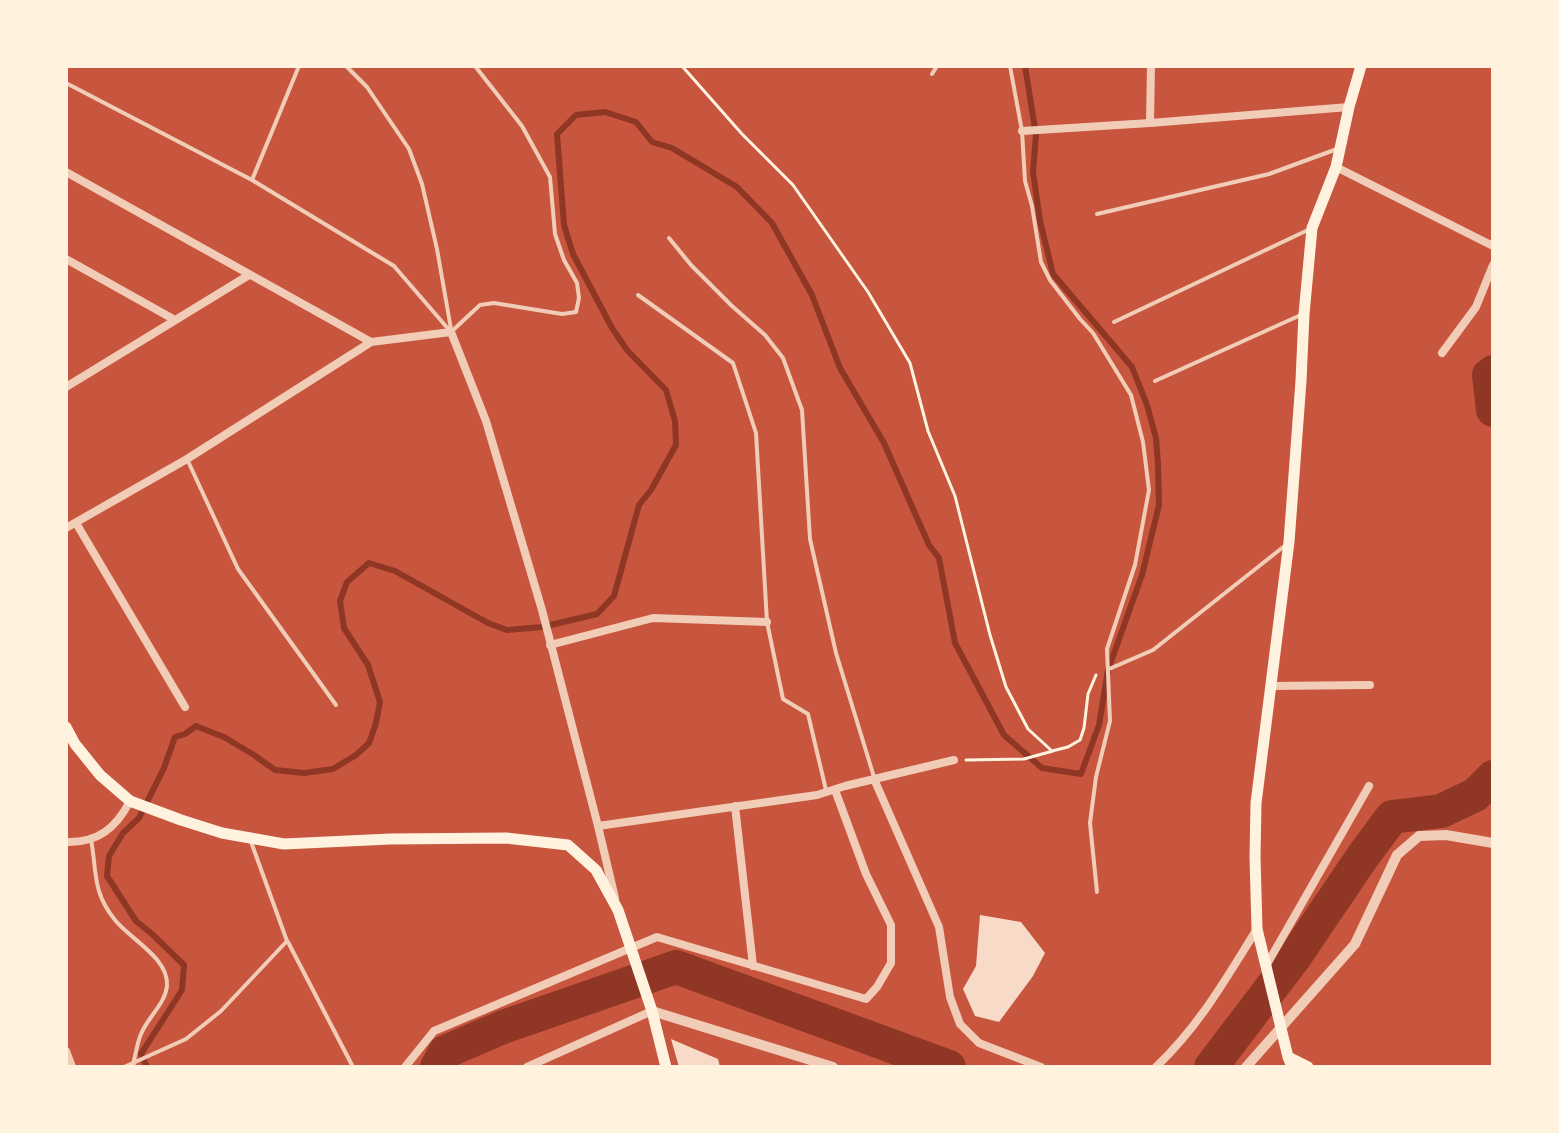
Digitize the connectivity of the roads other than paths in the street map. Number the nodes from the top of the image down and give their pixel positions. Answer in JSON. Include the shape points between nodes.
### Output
{"nodes":[{"id":1,"x":299,"y":66,"type":"edge"},
{"id":2,"x":346,"y":66,"type":"edge"},
{"id":3,"x":475,"y":66,"type":"edge"},
{"id":4,"x":937,"y":66,"type":"edge"},
{"id":5,"x":1010,"y":66,"type":"edge"},
{"id":6,"x":1151,"y":66,"type":"edge"},
{"id":7,"x":1361,"y":66,"type":"edge"},
{"id":8,"x":932,"y":74,"type":"dead end"},
{"id":9,"x":66,"y":83,"type":"edge"},
{"id":10,"x":1349,"y":107,"type":"junction"},
{"id":11,"x":1150,"y":123,"type":"junction"},
{"id":12,"x":1022,"y":131,"type":"junction"},
{"id":13,"x":1340,"y":148,"type":"junction"},
{"id":14,"x":1336,"y":167,"type":"junction"},
{"id":15,"x":66,"y":172,"type":"edge"},
{"id":16,"x":252,"y":180,"type":"junction"},
{"id":17,"x":1097,"y":214,"type":"dead end"},
{"id":18,"x":1312,"y":228,"type":"junction"},
{"id":19,"x":669,"y":238,"type":"dead end"},
{"id":20,"x":1493,"y":246,"type":"edge"},
{"id":21,"x":66,"y":259,"type":"edge"},
{"id":22,"x":1493,"y":265,"type":"edge"},
{"id":23,"x":249,"y":275,"type":"junction"},
{"id":24,"x":638,"y":295,"type":"dead end"},
{"id":25,"x":1304,"y":314,"type":"junction"},
{"id":26,"x":175,"y":320,"type":"junction"},
{"id":27,"x":1114,"y":322,"type":"dead end"},
{"id":28,"x":451,"y":332,"type":"junction"},
{"id":29,"x":371,"y":342,"type":"junction"},
{"id":30,"x":1442,"y":353,"type":"dead end"},
{"id":31,"x":1155,"y":381,"type":"dead end"},
{"id":32,"x":66,"y":387,"type":"edge"},
{"id":33,"x":187,"y":459,"type":"junction"},
{"id":34,"x":76,"y":523,"type":"junction"},
{"id":35,"x":66,"y":528,"type":"edge"},
{"id":36,"x":1289,"y":542,"type":"junction"},
{"id":37,"x":767,"y":622,"type":"junction"},
{"id":38,"x":550,"y":645,"type":"junction"},
{"id":39,"x":1108,"y":670,"type":"junction"},
{"id":40,"x":1370,"y":685,"type":"dead end"},
{"id":41,"x":1270,"y":686,"type":"junction"},
{"id":42,"x":336,"y":705,"type":"dead end"},
{"id":43,"x":185,"y":707,"type":"dead end"},
{"id":44,"x":66,"y":727,"type":"edge"},
{"id":45,"x":954,"y":760,"type":"road end"},
{"id":46,"x":874,"y":779,"type":"junction"},
{"id":47,"x":1369,"y":786,"type":"dead end"},
{"id":48,"x":830,"y":791,"type":"junction"},
{"id":49,"x":135,"y":803,"type":"junction"},
{"id":50,"x":735,"y":806,"type":"junction"},
{"id":51,"x":598,"y":826,"type":"junction"},
{"id":52,"x":91,"y":839,"type":"junction"},
{"id":53,"x":250,"y":839,"type":"junction"},
{"id":54,"x":66,"y":842,"type":"edge"},
{"id":55,"x":1493,"y":843,"type":"edge"},
{"id":56,"x":1097,"y":892,"type":"dead end"},
{"id":57,"x":618,"y":910,"type":"junction"},
{"id":58,"x":1257,"y":929,"type":"junction"},
{"id":59,"x":287,"y":941,"type":"junction"},
{"id":60,"x":631,"y":947,"type":"junction"},
{"id":61,"x":753,"y":966,"type":"junction"},
{"id":62,"x":1265,"y":967,"type":"junction"},
{"id":63,"x":652,"y":1011,"type":"junction"},
{"id":64,"x":66,"y":1051,"type":"edge"},
{"id":65,"x":1291,"y":1064,"type":"edge"},
{"id":66,"x":134,"y":1066,"type":"edge"},
{"id":67,"x":72,"y":1067,"type":"edge"},
{"id":68,"x":124,"y":1067,"type":"edge"},
{"id":69,"x":353,"y":1067,"type":"edge"},
{"id":70,"x":405,"y":1067,"type":"edge"},
{"id":71,"x":527,"y":1067,"type":"edge"},
{"id":72,"x":666,"y":1067,"type":"edge"},
{"id":73,"x":833,"y":1067,"type":"edge"},
{"id":74,"x":1041,"y":1067,"type":"edge"},
{"id":75,"x":1156,"y":1067,"type":"edge"},
{"id":76,"x":1246,"y":1067,"type":"edge"},
{"id":77,"x":1308,"y":1067,"type":"edge"}],
"edges":[{"from":1,"to":16,"type":"lane"},
{"from":2,"to":28,"type":"lane","via":[[367,87],[409,149],[437,249]]},
{"from":3,"to":28,"type":"lane","via":[[522,126],[550,177],[555,234],[579,298],[576,312],[562,314],[480,305]]},
{"from":4,"to":8,"type":"lane"},
{"from":5,"to":12,"type":"lane"},
{"from":6,"to":11,"type":"street"},
{"from":7,"to":10,"type":"main road"},
{"from":9,"to":16,"type":"lane"},
{"from":10,"to":11,"type":"street"},
{"from":10,"to":13,"type":"main road"},
{"from":11,"to":12,"type":"street"},
{"from":12,"to":39,"type":"lane","via":[[1025,181],[1041,262],[1131,395],[1143,442],[1149,490],[1135,565],[1107,649]]},
{"from":13,"to":14,"type":"main road"},
{"from":13,"to":17,"type":"lane","via":[[1269,174]]},
{"from":14,"to":18,"type":"main road"},
{"from":14,"to":20,"type":"street"},
{"from":15,"to":23,"type":"street"},
{"from":16,"to":28,"type":"lane","via":[[394,266]]},
{"from":18,"to":25,"type":"main road"},
{"from":18,"to":27,"type":"lane"},
{"from":19,"to":46,"type":"lane","via":[[783,358],[802,410],[810,539],[836,653]]},
{"from":21,"to":26,"type":"street"},
{"from":22,"to":30,"type":"street","via":[[1476,307]]},
{"from":23,"to":26,"type":"street"},
{"from":23,"to":29,"type":"street"},
{"from":24,"to":37,"type":"lane","via":[[733,363],[756,433]]},
{"from":25,"to":31,"type":"lane"},
{"from":25,"to":36,"type":"main road"},
{"from":26,"to":32,"type":"street"},
{"from":28,"to":29,"type":"street"},
{"from":28,"to":38,"type":"street","via":[[486,421]]},
{"from":29,"to":33,"type":"street"},
{"from":33,"to":34,"type":"street"},
{"from":33,"to":42,"type":"lane","via":[[238,569]]},
{"from":34,"to":35,"type":"street"},
{"from":34,"to":43,"type":"street"},
{"from":36,"to":39,"type":"lane","via":[[1153,650]]},
{"from":36,"to":41,"type":"main road"},
{"from":37,"to":38,"type":"street","via":[[653,618]]},
{"from":37,"to":48,"type":"lane","via":[[783,699],[808,714]]},
{"from":38,"to":51,"type":"street"},
{"from":39,"to":56,"type":"lane","via":[[1110,721],[1090,823]]},
{"from":40,"to":41,"type":"street"},
{"from":41,"to":58,"type":"main road","via":[[1256,803]]},
{"from":44,"to":49,"type":"main road","via":[[100,775]]},
{"from":45,"to":46,"type":"street"},
{"from":46,"to":48,"type":"street"},
{"from":46,"to":74,"type":"street","via":[[939,927],[950,997],[960,1024],[979,1043]]},
{"from":47,"to":62,"type":"street"},
{"from":48,"to":50,"type":"street"},
{"from":48,"to":61,"type":"street","via":[[891,925],[891,963],[866,999]]},
{"from":49,"to":52,"type":"street","via":[[105,833]]},
{"from":49,"to":53,"type":"main road"},
{"from":50,"to":51,"type":"street"},
{"from":50,"to":61,"type":"street"},
{"from":51,"to":57,"type":"street"},
{"from":52,"to":54,"type":"street"},
{"from":52,"to":66,"type":"lane","via":[[101,900],[163,967],[167,984],[141,1035]]},
{"from":53,"to":57,"type":"main road","via":[[284,844],[506,838],[568,845],[596,870]]},
{"from":53,"to":59,"type":"lane"},
{"from":55,"to":76,"type":"street","via":[[1419,836],[1397,855],[1355,944]]},
{"from":57,"to":60,"type":"main road"},
{"from":58,"to":62,"type":"main road"},
{"from":58,"to":75,"type":"street","via":[[1204,1013]]},
{"from":59,"to":66,"type":"lane","via":[[221,1011],[186,1039]]},
{"from":59,"to":69,"type":"lane"},
{"from":60,"to":61,"type":"street","via":[[657,937]]},
{"from":60,"to":63,"type":"main road"},
{"from":60,"to":70,"type":"street","via":[[434,1031]]},
{"from":62,"to":65,"type":"main road"},
{"from":63,"to":71,"type":"street"},
{"from":63,"to":72,"type":"main road"},
{"from":63,"to":73,"type":"street"},
{"from":64,"to":67,"type":"street"},
{"from":65,"to":77,"type":"main road"},
{"from":66,"to":68,"type":"lane"}]}
